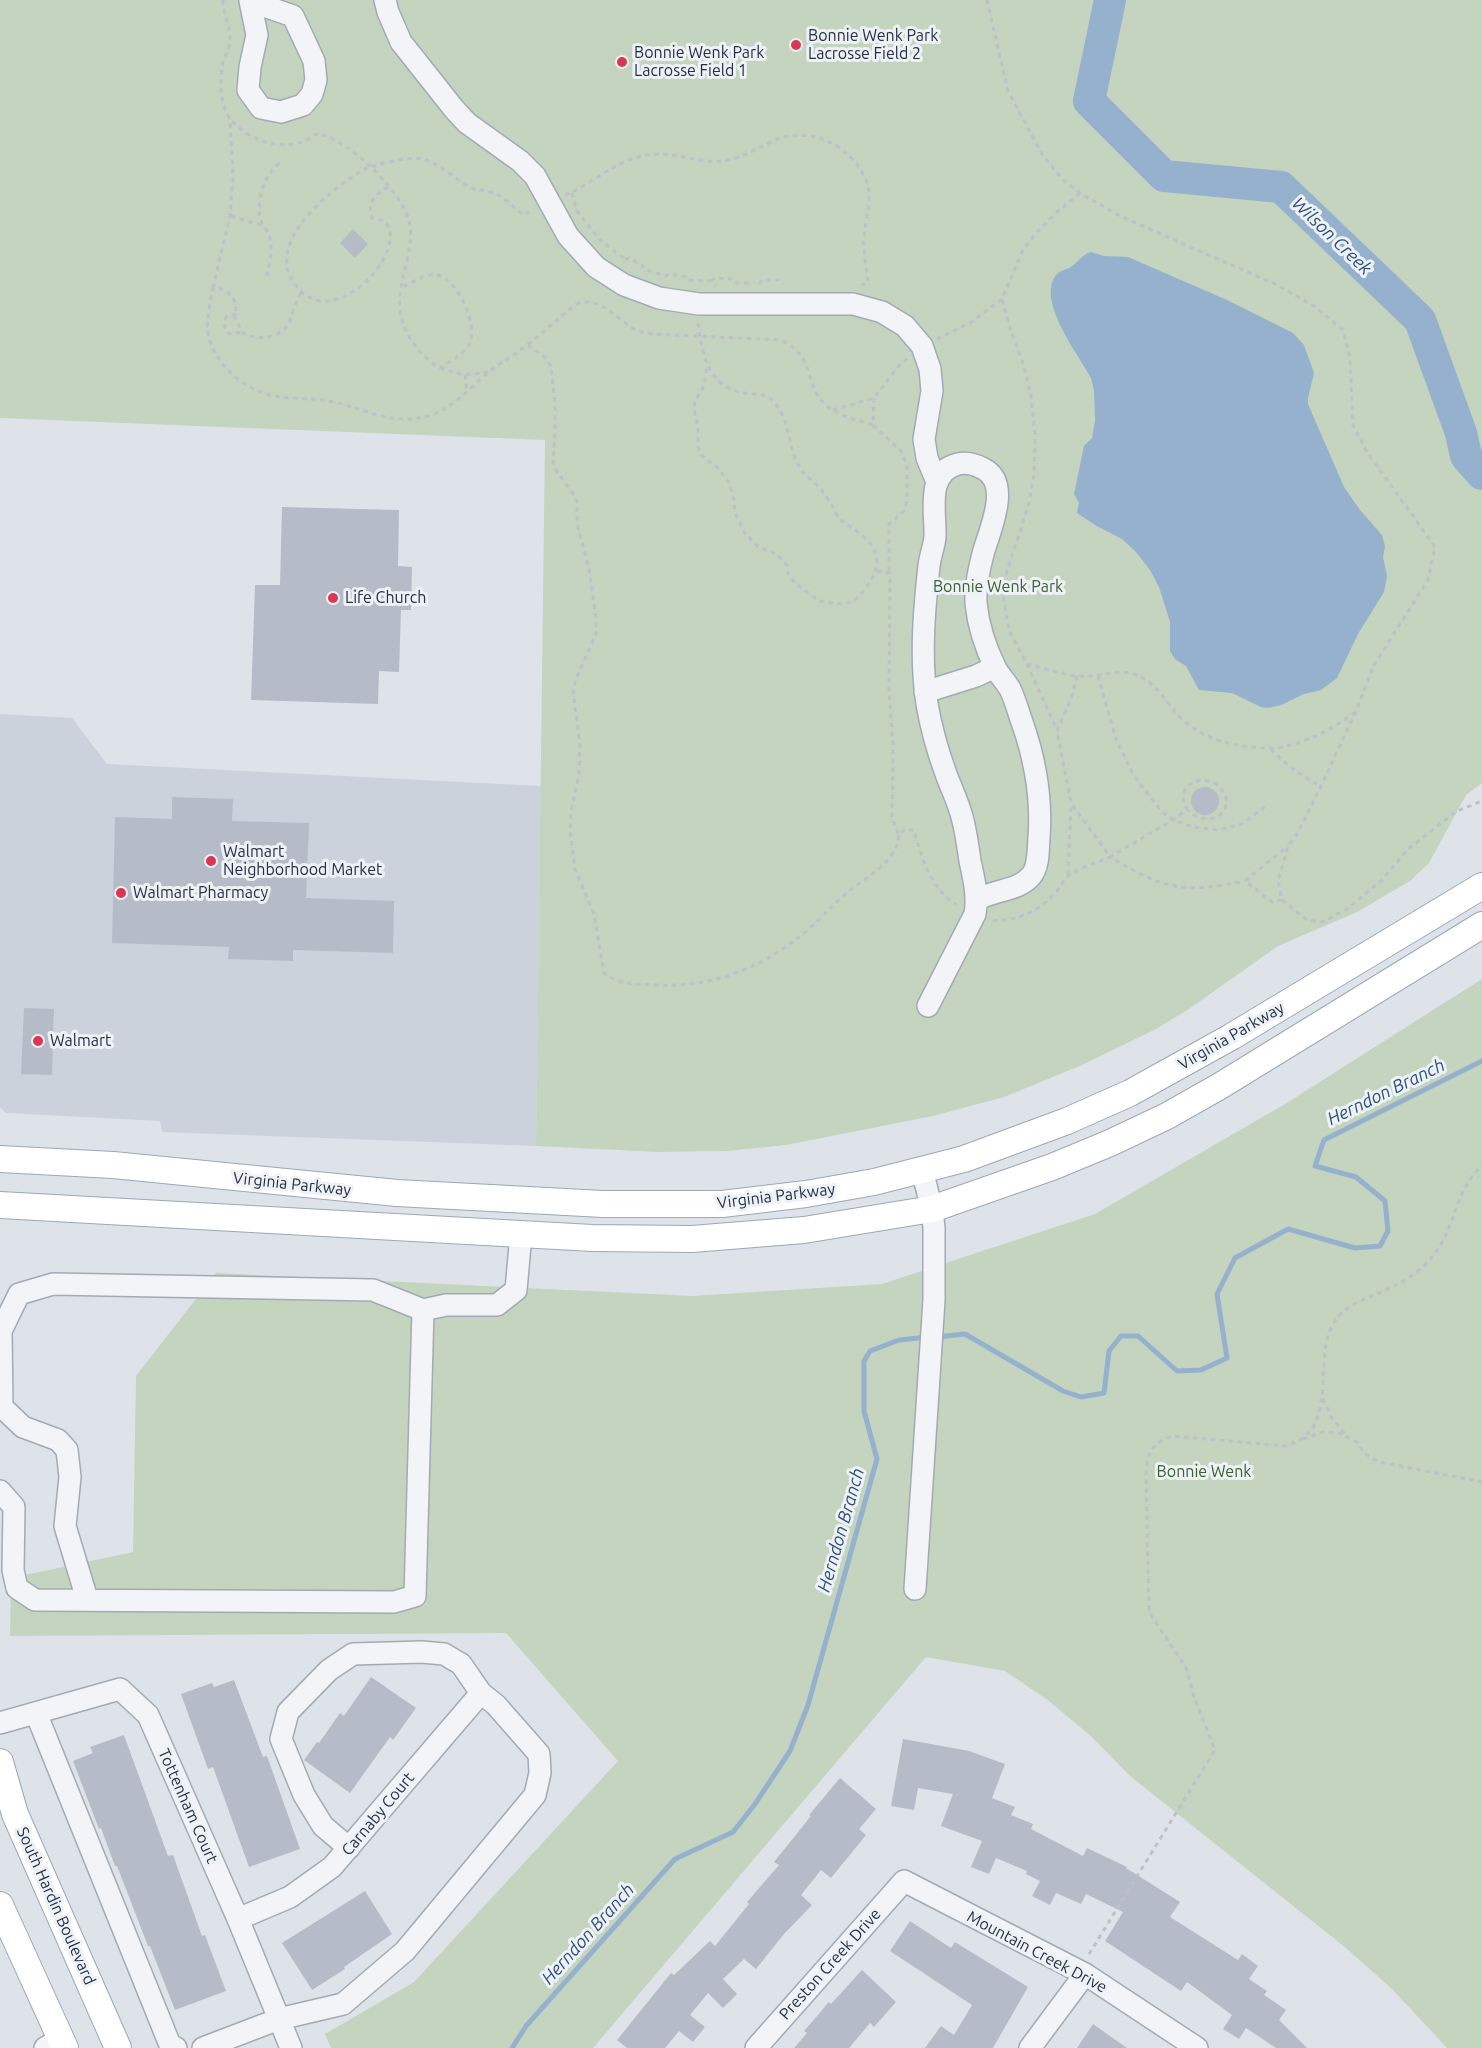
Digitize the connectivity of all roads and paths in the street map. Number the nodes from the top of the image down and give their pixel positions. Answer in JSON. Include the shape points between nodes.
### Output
{"nodes":[{"id":1,"x":223,"y":0,"type":"edge"},
{"id":2,"x":250,"y":0,"type":"edge"},
{"id":3,"x":385,"y":0,"type":"edge"},
{"id":4,"x":987,"y":0,"type":"edge"},
{"id":5,"x":230,"y":119,"type":"junction"},
{"id":6,"x":281,"y":162,"type":"dead end"},
{"id":7,"x":572,"y":192,"type":"dead end"},
{"id":8,"x":1080,"y":193,"type":"junction"},
{"id":9,"x":230,"y":216,"type":"junction"},
{"id":10,"x":264,"y":226,"type":"junction"},
{"id":11,"x":625,"y":259,"type":"junction"},
{"id":12,"x":632,"y":268,"type":"dead end"},
{"id":13,"x":644,"y":269,"type":"junction"},
{"id":14,"x":639,"y":272,"type":"dead end"},
{"id":15,"x":267,"y":276,"type":"dead end"},
{"id":16,"x":665,"y":277,"type":"junction"},
{"id":17,"x":688,"y":280,"type":"junction"},
{"id":18,"x":668,"y":281,"type":"dead end"},
{"id":19,"x":711,"y":281,"type":"junction"},
{"id":20,"x":684,"y":283,"type":"dead end"},
{"id":21,"x":782,"y":284,"type":"dead end"},
{"id":22,"x":723,"y":285,"type":"dead end"},
{"id":23,"x":402,"y":287,"type":"junction"},
{"id":24,"x":763,"y":287,"type":"dead end"},
{"id":25,"x":213,"y":288,"type":"junction"},
{"id":26,"x":778,"y":288,"type":"dead end"},
{"id":27,"x":302,"y":292,"type":"dead end"},
{"id":28,"x":699,"y":304,"type":"junction"},
{"id":29,"x":236,"y":314,"type":"junction"},
{"id":30,"x":242,"y":332,"type":"junction"},
{"id":31,"x":700,"y":337,"type":"junction"},
{"id":32,"x":528,"y":345,"type":"junction"},
{"id":33,"x":707,"y":366,"type":"junction"},
{"id":34,"x":440,"y":368,"type":"junction"},
{"id":35,"x":489,"y":372,"type":"junction"},
{"id":36,"x":465,"y":375,"type":"junction"},
{"id":37,"x":466,"y":393,"type":"junction"},
{"id":38,"x":874,"y":398,"type":"dead end"},
{"id":39,"x":873,"y":425,"type":"junction"},
{"id":40,"x":938,"y":482,"type":"junction"},
{"id":41,"x":877,"y":571,"type":"junction"},
{"id":42,"x":889,"y":573,"type":"junction"},
{"id":43,"x":1027,"y":664,"type":"junction"},
{"id":44,"x":995,"y":668,"type":"junction"},
{"id":45,"x":1077,"y":676,"type":"junction"},
{"id":46,"x":1098,"y":676,"type":"junction"},
{"id":47,"x":925,"y":692,"type":"junction"},
{"id":48,"x":1356,"y":711,"type":"junction"},
{"id":49,"x":1057,"y":731,"type":"junction"},
{"id":50,"x":1270,"y":748,"type":"junction"},
{"id":51,"x":1321,"y":786,"type":"junction"},
{"id":52,"x":1482,"y":801,"type":"edge"},
{"id":53,"x":1071,"y":803,"type":"junction"},
{"id":54,"x":1267,"y":805,"type":"dead end"},
{"id":55,"x":1187,"y":809,"type":"junction"},
{"id":56,"x":1173,"y":820,"type":"junction"},
{"id":57,"x":899,"y":835,"type":"junction"},
{"id":58,"x":1288,"y":846,"type":"junction"},
{"id":59,"x":1110,"y":857,"type":"junction"},
{"id":60,"x":1068,"y":875,"type":"junction"},
{"id":61,"x":1245,"y":881,"type":"junction"},
{"id":62,"x":1482,"y":886,"type":"edge"},
{"id":63,"x":1282,"y":900,"type":"junction"},
{"id":64,"x":976,"y":907,"type":"junction"},
{"id":65,"x":1482,"y":925,"type":"edge"},
{"id":66,"x":928,"y":1006,"type":"dead end"},
{"id":67,"x":0,"y":1159,"type":"edge"},
{"id":68,"x":1482,"y":1166,"type":"edge"},
{"id":69,"x":922,"y":1170,"type":"junction"},
{"id":70,"x":523,"y":1199,"type":"junction"},
{"id":71,"x":0,"y":1205,"type":"edge"},
{"id":72,"x":932,"y":1209,"type":"junction"},
{"id":73,"x":521,"y":1234,"type":"junction"},
{"id":74,"x":423,"y":1310,"type":"junction"},
{"id":75,"x":1322,"y":1399,"type":"junction"},
{"id":76,"x":1346,"y":1436,"type":"junction"},
{"id":77,"x":1302,"y":1440,"type":"junction"},
{"id":78,"x":1482,"y":1482,"type":"edge"},
{"id":79,"x":0,"y":1491,"type":"edge"},
{"id":80,"x":915,"y":1589,"type":"dead end"},
{"id":81,"x":87,"y":1599,"type":"junction"},
{"id":82,"x":488,"y":1699,"type":"junction"},
{"id":83,"x":36,"y":1713,"type":"junction"},
{"id":84,"x":0,"y":1723,"type":"edge"},
{"id":85,"x":0,"y":1762,"type":"edge"},
{"id":86,"x":349,"y":1848,"type":"junction"},
{"id":87,"x":904,"y":1881,"type":"joint"},
{"id":88,"x":0,"y":1905,"type":"edge"},
{"id":89,"x":238,"y":1919,"type":"junction"},
{"id":90,"x":1082,"y":1973,"type":"junction"},
{"id":91,"x":279,"y":2019,"type":"junction"},
{"id":92,"x":57,"y":2045,"type":"edge"},
{"id":93,"x":118,"y":2048,"type":"edge"},
{"id":94,"x":176,"y":2048,"type":"edge"},
{"id":95,"x":203,"y":2048,"type":"edge"},
{"id":96,"x":291,"y":2048,"type":"edge"},
{"id":97,"x":756,"y":2048,"type":"edge"},
{"id":98,"x":1030,"y":2048,"type":"edge"},
{"id":99,"x":1197,"y":2048,"type":"edge"}],
"edges":[{"from":1,"to":5,"type":"path","via":[[230,39],[221,91]]},
{"from":2,"to":2,"type":"street","via":[[257,35],[248,90],[261,108],[281,112],[303,105],[316,80],[314,61],[293,16]]},
{"from":3,"to":28,"type":"street","via":[[401,42],[468,123],[535,176],[568,236],[596,267],[624,285],[659,298]]},
{"from":4,"to":8,"type":"path","via":[[1008,91],[1052,168]]},
{"from":5,"to":9,"type":"path"},
{"from":5,"to":23,"type":"path","via":[[248,134],[271,144],[303,142],[319,133],[347,147],[381,177],[410,224]]},
{"from":6,"to":10,"type":"path","via":[[271,170],[262,192],[260,218]]},
{"from":7,"to":11,"type":"path","via":[[577,211],[600,240]]},
{"from":8,"to":43,"type":"path","via":[[1023,250],[1002,299],[1024,366],[1035,435],[1029,503],[1003,596],[1009,631]]},
{"from":8,"to":48,"type":"path","via":[[1120,216],[1275,284],[1314,306],[1343,330],[1350,358],[1353,424],[1367,452],[1435,547],[1428,580],[1374,665]]},
{"from":9,"to":10,"type":"path"},
{"from":9,"to":25,"type":"path"},
{"from":10,"to":15,"type":"path","via":[[271,247]]},
{"from":11,"to":12,"type":"path","via":[[624,264]]},
{"from":11,"to":13,"type":"path"},
{"from":13,"to":14,"type":"path"},
{"from":13,"to":16,"type":"path"},
{"from":16,"to":17,"type":"path","via":[[669,274]]},
{"from":16,"to":18,"type":"path"},
{"from":17,"to":19,"type":"path"},
{"from":17,"to":20,"type":"path"},
{"from":19,"to":22,"type":"path"},
{"from":19,"to":24,"type":"path","via":[[730,279],[732,284]]},
{"from":21,"to":26,"type":"path"},
{"from":23,"to":34,"type":"path","via":[[400,307],[409,336],[427,361]]},
{"from":23,"to":34,"type":"path","via":[[428,275],[438,275],[453,286],[467,310],[472,334],[469,345]]},
{"from":25,"to":29,"type":"path","via":[[231,295]]},
{"from":25,"to":37,"type":"path","via":[[208,309],[209,337],[215,351],[235,376],[260,391],[317,398],[374,416],[404,420],[437,412]]},
{"from":27,"to":30,"type":"path","via":[[281,334],[262,339]]},
{"from":28,"to":31,"type":"path"},
{"from":28,"to":40,"type":"street","via":[[853,304],[882,312],[905,326],[922,346],[930,369],[932,391],[924,440]]},
{"from":29,"to":30,"type":"path"},
{"from":29,"to":30,"type":"path","via":[[227,316],[224,327],[229,334]]},
{"from":31,"to":32,"type":"path","via":[[636,330],[594,302],[583,301]]},
{"from":31,"to":33,"type":"path"},
{"from":31,"to":39,"type":"path","via":[[781,340],[791,345],[801,353],[817,395],[826,405]]},
{"from":32,"to":35,"type":"path"},
{"from":32,"to":57,"type":"path","via":[[546,358],[551,368],[555,405],[553,462],[577,503],[577,524],[590,568],[597,634],[573,690],[580,747],[570,831],[575,869],[594,914],[604,973],[620,982],[669,986],[730,976],[756,964],[813,926],[848,891],[892,858]]},
{"from":33,"to":41,"type":"path","via":[[731,390],[765,395],[778,406],[785,417],[793,454],[805,475],[816,483],[840,520],[855,529],[874,550]]},
{"from":33,"to":41,"type":"path","via":[[694,409],[701,455],[729,483],[735,513],[752,542],[778,555],[795,584],[819,601],[853,602]]},
{"from":34,"to":36,"type":"path"},
{"from":35,"to":36,"type":"path"},
{"from":35,"to":37,"type":"path"},
{"from":36,"to":37,"type":"path"},
{"from":38,"to":39,"type":"path"},
{"from":39,"to":42,"type":"path","via":[[900,450],[907,464],[904,511],[889,524]]},
{"from":40,"to":44,"type":"street","via":[[945,471],[957,464],[969,464],[987,470],[998,489],[976,602]]},
{"from":40,"to":47,"type":"street","via":[[924,614]]},
{"from":41,"to":42,"type":"path"},
{"from":42,"to":57,"type":"path","via":[[892,819]]},
{"from":43,"to":45,"type":"path"},
{"from":43,"to":49,"type":"path"},
{"from":44,"to":47,"type":"street"},
{"from":44,"to":64,"type":"street","via":[[1010,690],[1028,738],[1040,806],[1038,849],[1032,875],[1010,889],[986,894]]},
{"from":45,"to":46,"type":"path"},
{"from":45,"to":49,"type":"path"},
{"from":46,"to":50,"type":"path","via":[[1125,671],[1141,676],[1187,724],[1241,747]]},
{"from":46,"to":56,"type":"path","via":[[1116,739],[1134,776]]},
{"from":47,"to":64,"type":"street","via":[[938,750],[963,819]]},
{"from":48,"to":50,"type":"path","via":[[1333,729],[1304,741]]},
{"from":48,"to":51,"type":"path"},
{"from":49,"to":53,"type":"path"},
{"from":50,"to":51,"type":"path","via":[[1303,778]]},
{"from":51,"to":58,"type":"path"},
{"from":52,"to":63,"type":"path","via":[[1457,812],[1408,849],[1382,880],[1347,909],[1322,922],[1307,920]]},
{"from":53,"to":59,"type":"path"},
{"from":53,"to":60,"type":"path"},
{"from":54,"to":56,"type":"path","via":[[1242,824],[1218,830]]},
{"from":55,"to":55,"type":"path","via":[[1182,801],[1183,790],[1190,783],[1212,783],[1226,798],[1222,815],[1212,819],[1202,820]]},
{"from":55,"to":56,"type":"path"},
{"from":56,"to":59,"type":"path"},
{"from":57,"to":64,"type":"path","via":[[904,830],[914,830],[930,877],[953,903]]},
{"from":58,"to":61,"type":"path"},
{"from":58,"to":63,"type":"path","via":[[1278,881]]},
{"from":59,"to":60,"type":"path"},
{"from":59,"to":61,"type":"path","via":[[1160,883],[1186,889]]},
{"from":60,"to":64,"type":"path","via":[[1046,902],[1025,915],[988,920]]},
{"from":61,"to":63,"type":"path","via":[[1272,902]]},
{"from":62,"to":69,"type":"main road","name":"Virginia Parkway","via":[[1130,1093],[1010,1143]]},
{"from":64,"to":66,"type":"street"},
{"from":65,"to":72,"type":"main road","name":"Virginia Parkway","via":[[1167,1116],[1052,1167]]},
{"from":67,"to":70,"type":"main road","name":"Virginia Parkway","via":[[112,1165],[397,1194]]},
{"from":68,"to":75,"type":"path","via":[[1464,1190],[1433,1256],[1397,1285],[1348,1307],[1332,1324],[1324,1347]]},
{"from":69,"to":70,"type":"main road","name":"Virginia Parkway","via":[[806,1194],[722,1204]]},
{"from":69,"to":72,"type":"street"},
{"from":70,"to":73,"type":"main road"},
{"from":71,"to":73,"type":"main road","name":"Virginia Parkway"},
{"from":72,"to":73,"type":"main road","name":"Virginia Parkway","via":[[804,1230],[692,1239]]},
{"from":72,"to":80,"type":"street","via":[[934,1300]]},
{"from":73,"to":74,"type":"street","via":[[516,1290],[497,1305],[446,1305]]},
{"from":74,"to":81,"type":"street","via":[[415,1596],[394,1602]]},
{"from":74,"to":81,"type":"street","via":[[373,1290],[53,1284],[19,1294],[1,1331],[2,1407],[23,1427],[58,1440],[67,1450],[70,1477],[64,1526]]},
{"from":75,"to":76,"type":"path"},
{"from":75,"to":77,"type":"path","via":[[1314,1424]]},
{"from":76,"to":77,"type":"path","via":[[1323,1432]]},
{"from":76,"to":78,"type":"path","via":[[1379,1462]]},
{"from":77,"to":90,"type":"path","via":[[1286,1446],[1172,1436],[1155,1444],[1146,1460],[1149,1612],[1186,1668],[1215,1750]]},
{"from":79,"to":81,"type":"street","via":[[14,1507],[17,1588],[35,1600]]},
{"from":82,"to":86,"type":"street","name":"Carnaby Court"},
{"from":82,"to":86,"type":"street","via":[[461,1664],[444,1654],[353,1654],[329,1670],[288,1712],[281,1739],[303,1795],[323,1826]]},
{"from":82,"to":91,"type":"street","via":[[539,1754],[535,1795],[396,1958],[343,2004]]},
{"from":83,"to":84,"type":"street","name":"Tottenham Court"},
{"from":83,"to":89,"type":"street","name":"Tottenham Court","via":[[120,1689],[148,1716]]},
{"from":83,"to":94,"type":"street","via":[[170,2045]]},
{"from":85,"to":93,"type":"main road","name":"South Hardin Boulevard","via":[[15,1814]]},
{"from":86,"to":89,"type":"street","name":"Carnaby Court","via":[[305,1888]]},
{"from":87,"to":90,"type":"street","name":"Mountain Creek Drive"},
{"from":87,"to":97,"type":"street","name":"Preston Creek Drive"},
{"from":88,"to":92,"type":"main road"},
{"from":89,"to":91,"type":"street","name":"Tottenham Court"},
{"from":90,"to":98,"type":"street"},
{"from":90,"to":99,"type":"street","name":"Mountain Creek Drive"},
{"from":91,"to":95,"type":"street"},
{"from":91,"to":96,"type":"street","name":"Tottenham Court"}]}
